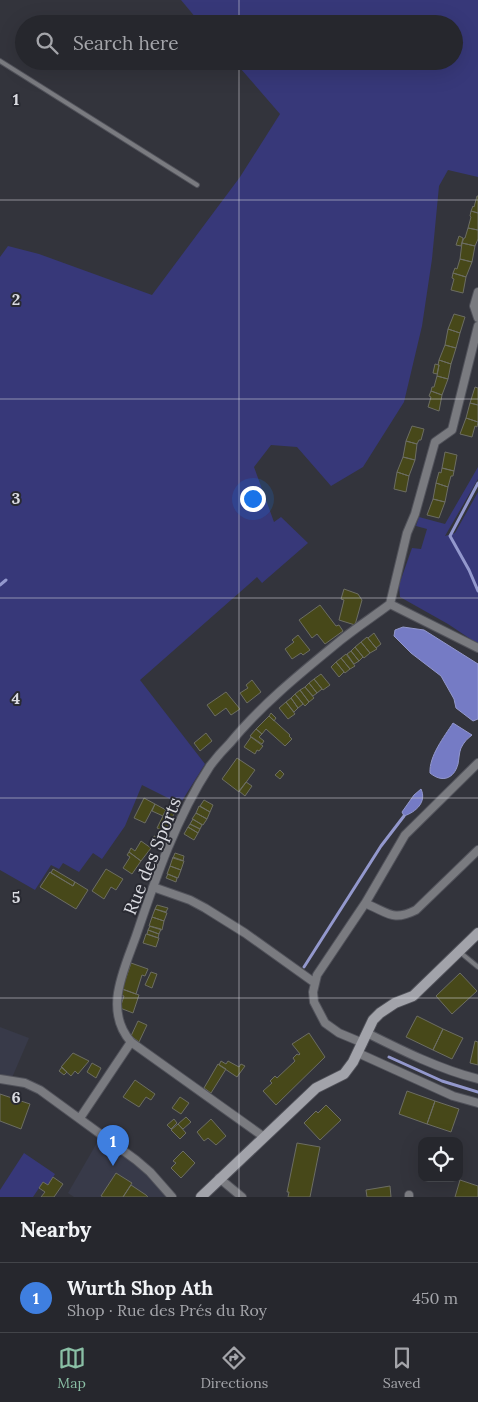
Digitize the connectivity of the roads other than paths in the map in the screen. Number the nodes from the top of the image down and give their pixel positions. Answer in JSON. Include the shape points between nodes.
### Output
{"nodes":[{"id":1,"x":0,"y":62,"type":"edge"},
{"id":2,"x":197,"y":185,"type":"dead end"},
{"id":3,"x":478,"y":292,"type":"edge"},
{"id":4,"x":478,"y":318,"type":"edge"},
{"id":5,"x":478,"y":326,"type":"edge"},
{"id":6,"x":390,"y":604,"type":"junction"},
{"id":7,"x":478,"y":648,"type":"edge"},
{"id":8,"x":478,"y":763,"type":"edge"},
{"id":9,"x":478,"y":850,"type":"edge"},
{"id":10,"x":153,"y":887,"type":"junction"},
{"id":11,"x":366,"y":902,"type":"junction"},
{"id":12,"x":478,"y":933,"type":"edge"},
{"id":13,"x":459,"y":952,"type":"junction"},
{"id":14,"x":478,"y":967,"type":"edge"},
{"id":15,"x":315,"y":983,"type":"junction"},
{"id":16,"x":365,"y":1038,"type":"junction"},
{"id":17,"x":130,"y":1042,"type":"junction"},
{"id":18,"x":358,"y":1053,"type":"junction"},
{"id":19,"x":0,"y":1079,"type":"edge"},
{"id":20,"x":478,"y":1079,"type":"edge"},
{"id":21,"x":478,"y":1103,"type":"edge"},
{"id":22,"x":80,"y":1118,"type":"junction"},
{"id":23,"x":264,"y":1137,"type":"junction"},
{"id":24,"x":220,"y":1178,"type":"junction"},
{"id":25,"x":172,"y":1197,"type":"edge"},
{"id":26,"x":201,"y":1197,"type":"edge"},
{"id":27,"x":242,"y":1197,"type":"edge"}],
"edges":[{"from":1,"to":2,"type":"lane"},
{"from":3,"to":4,"type":"street","via":[[474,306]]},
{"from":5,"to":6,"type":"street","via":[[452,430],[435,442],[415,514],[406,533]]},
{"from":6,"to":7,"type":"street"},
{"from":6,"to":10,"type":"street","name":"Rue des Sports","via":[[278,692],[211,765],[180,816]]},
{"from":8,"to":11,"type":"street","via":[[405,835]]},
{"from":9,"to":11,"type":"street","via":[[416,910],[406,915],[397,917]]},
{"from":10,"to":15,"type":"street","via":[[206,908]]},
{"from":10,"to":17,"type":"street","name":"Rue des Sports","via":[[116,994],[118,1016],[124,1035]]},
{"from":11,"to":15,"type":"street","via":[[317,975]]},
{"from":12,"to":13,"type":"main road"},
{"from":13,"to":14,"type":"lane"},
{"from":13,"to":16,"type":"main road","via":[[413,996],[380,1013]]},
{"from":15,"to":16,"type":"street","via":[[314,1002],[325,1023],[339,1033]]},
{"from":16,"to":18,"type":"main road"},
{"from":16,"to":20,"type":"street"},
{"from":17,"to":22,"type":"street"},
{"from":17,"to":23,"type":"street","name":"Rue des Sports"},
{"from":18,"to":21,"type":"street","via":[[452,1096]]},
{"from":18,"to":23,"type":"main road","via":[[344,1074],[316,1088]]},
{"from":19,"to":22,"type":"street","via":[[25,1083],[40,1090]]},
{"from":22,"to":25,"type":"street","via":[[150,1172]]},
{"from":23,"to":24,"type":"main road"},
{"from":24,"to":26,"type":"main road"},
{"from":24,"to":27,"type":"street"}]}
